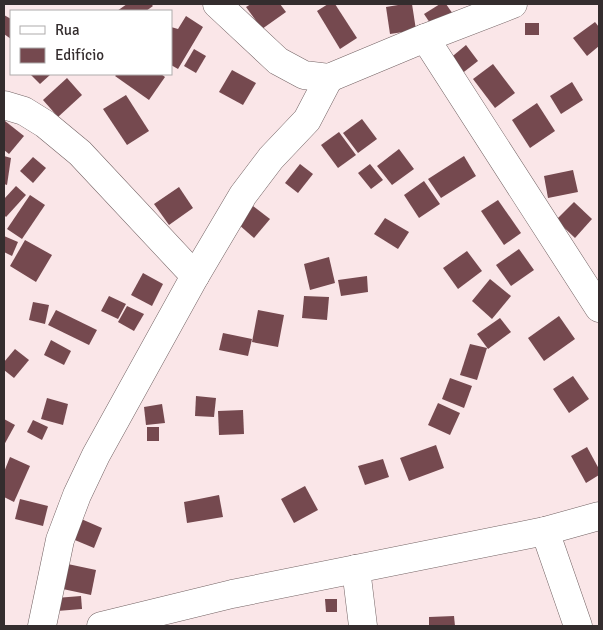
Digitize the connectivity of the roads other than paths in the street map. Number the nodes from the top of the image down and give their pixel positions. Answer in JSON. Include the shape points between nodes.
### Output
{"nodes":[{"id":1,"x":217,"y":4,"type":"edge"},
{"id":2,"x":512,"y":4,"type":"edge"},
{"id":3,"x":425,"y":38,"type":"junction"},
{"id":4,"x":328,"y":78,"type":"junction"},
{"id":5,"x":4,"y":105,"type":"edge"},
{"id":6,"x":195,"y":276,"type":"junction"},
{"id":7,"x":599,"y":308,"type":"edge"},
{"id":8,"x":599,"y":516,"type":"edge"},
{"id":9,"x":545,"y":531,"type":"junction"},
{"id":10,"x":356,"y":569,"type":"junction"},
{"id":11,"x":42,"y":626,"type":"edge"},
{"id":12,"x":101,"y":626,"type":"edge"},
{"id":13,"x":364,"y":626,"type":"edge"},
{"id":14,"x":578,"y":626,"type":"edge"}],
"edges":[{"from":1,"to":4,"type":"street","via":[[278,61],[304,75]]},
{"from":2,"to":3,"type":"street"},
{"from":3,"to":4,"type":"street"},
{"from":3,"to":7,"type":"street"},
{"from":4,"to":6,"type":"street","via":[[307,120],[243,195]]},
{"from":5,"to":6,"type":"street","via":[[24,111],[45,124],[80,153]]},
{"from":6,"to":11,"type":"street","via":[[96,455],[78,494],[60,540]]},
{"from":8,"to":9,"type":"street"},
{"from":9,"to":10,"type":"street"},
{"from":9,"to":14,"type":"street"},
{"from":10,"to":12,"type":"street","via":[[232,594]]},
{"from":10,"to":13,"type":"street"}]}
